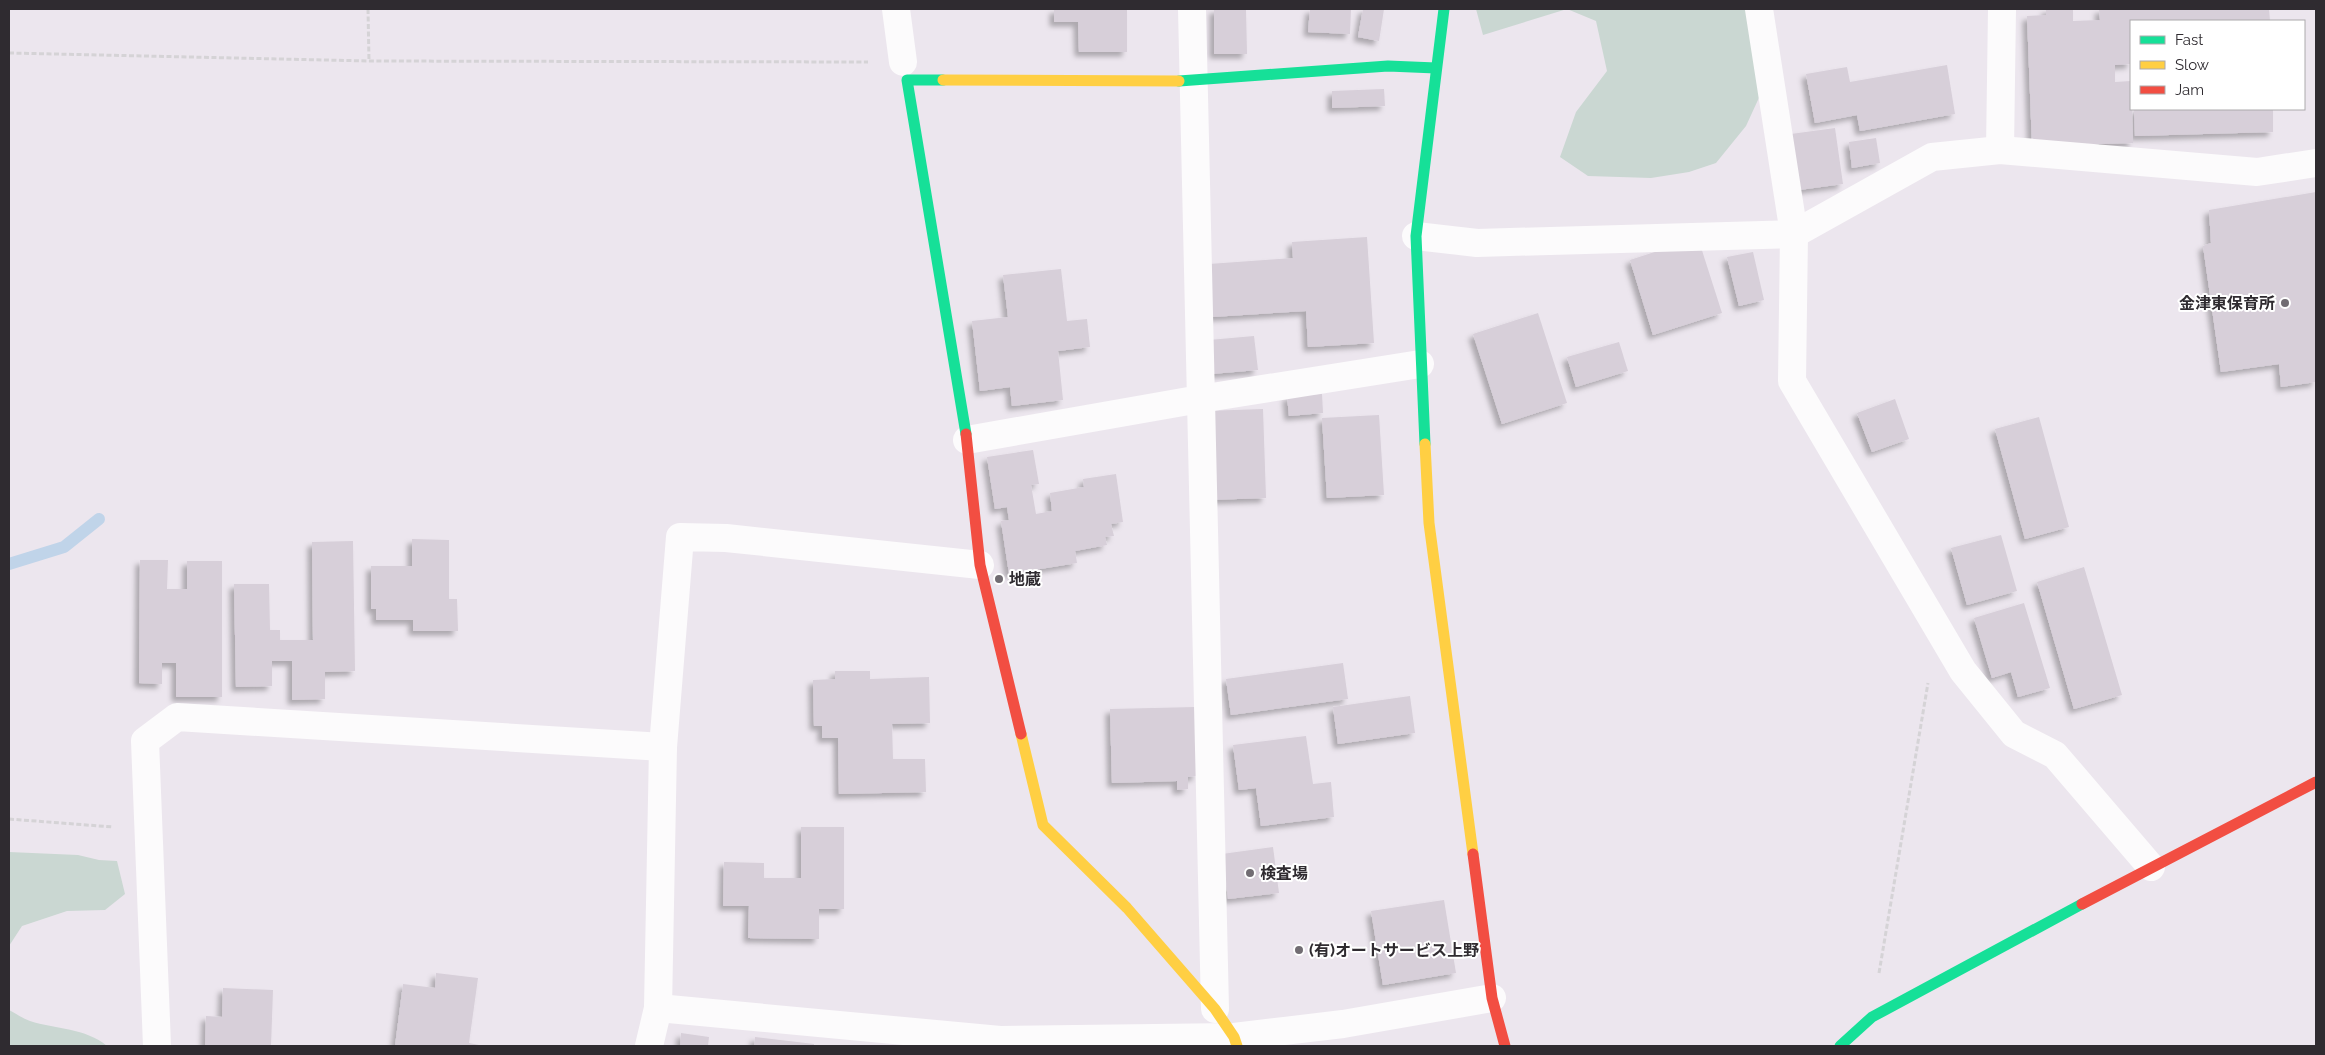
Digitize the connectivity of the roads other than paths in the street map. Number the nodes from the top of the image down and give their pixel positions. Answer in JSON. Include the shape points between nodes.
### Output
{"nodes":[{"id":1,"x":896,"y":9,"type":"edge"},
{"id":2,"x":1192,"y":9,"type":"edge"},
{"id":3,"x":1444,"y":9,"type":"edge"},
{"id":4,"x":1759,"y":9,"type":"edge"},
{"id":5,"x":2002,"y":9,"type":"edge"},
{"id":6,"x":903,"y":62,"type":"road end"},
{"id":7,"x":1436,"y":68,"type":"junction"},
{"id":8,"x":1192,"y":81,"type":"junction"},
{"id":9,"x":2000,"y":150,"type":"junction"},
{"id":10,"x":2316,"y":164,"type":"edge"},
{"id":11,"x":1794,"y":234,"type":"junction"},
{"id":12,"x":1416,"y":236,"type":"junction"},
{"id":13,"x":1420,"y":364,"type":"junction"},
{"id":14,"x":1200,"y":399,"type":"junction"},
{"id":15,"x":967,"y":440,"type":"junction"},
{"id":16,"x":980,"y":565,"type":"junction"},
{"id":17,"x":663,"y":747,"type":"junction"},
{"id":18,"x":2316,"y":782,"type":"edge"},
{"id":19,"x":2151,"y":867,"type":"junction"},
{"id":20,"x":1492,"y":998,"type":"junction"},
{"id":21,"x":658,"y":1008,"type":"junction"},
{"id":22,"x":1215,"y":1009,"type":"junction"},
{"id":23,"x":1236,"y":1042,"type":"edge"},
{"id":24,"x":157,"y":1046,"type":"edge"},
{"id":25,"x":649,"y":1046,"type":"edge"},
{"id":26,"x":1505,"y":1046,"type":"edge"},
{"id":27,"x":1840,"y":1046,"type":"edge"}],
"edges":[{"from":1,"to":6,"type":"street"},
{"from":2,"to":8,"type":"street"},
{"from":3,"to":7,"type":"street"},
{"from":4,"to":11,"type":"street"},
{"from":5,"to":9,"type":"street"},
{"from":7,"to":8,"type":"street","via":[[1388,66]]},
{"from":7,"to":12,"type":"street"},
{"from":8,"to":14,"type":"street"},
{"from":8,"to":15,"type":"street","via":[[907,80]]},
{"from":9,"to":10,"type":"street","via":[[2257,172]]},
{"from":9,"to":11,"type":"street","via":[[1932,157]]},
{"from":11,"to":12,"type":"street","via":[[1478,243]]},
{"from":11,"to":19,"type":"street","via":[[1792,381],[1963,671],[2014,734],[2055,755]]},
{"from":12,"to":13,"type":"street"},
{"from":13,"to":14,"type":"street"},
{"from":13,"to":20,"type":"street","via":[[1429,523]]},
{"from":14,"to":15,"type":"street"},
{"from":14,"to":22,"type":"street"},
{"from":15,"to":16,"type":"street"},
{"from":16,"to":17,"type":"street","via":[[680,536]]},
{"from":16,"to":22,"type":"street","via":[[1043,825],[1127,908]]},
{"from":17,"to":21,"type":"street"},
{"from":17,"to":24,"type":"street","via":[[177,717],[145,741]]},
{"from":18,"to":19,"type":"street"},
{"from":19,"to":27,"type":"street","via":[[1872,1018]]},
{"from":20,"to":23,"type":"street"},
{"from":20,"to":26,"type":"street"},
{"from":21,"to":23,"type":"street","via":[[1000,1040]]},
{"from":21,"to":25,"type":"street"},
{"from":22,"to":23,"type":"street"}]}
